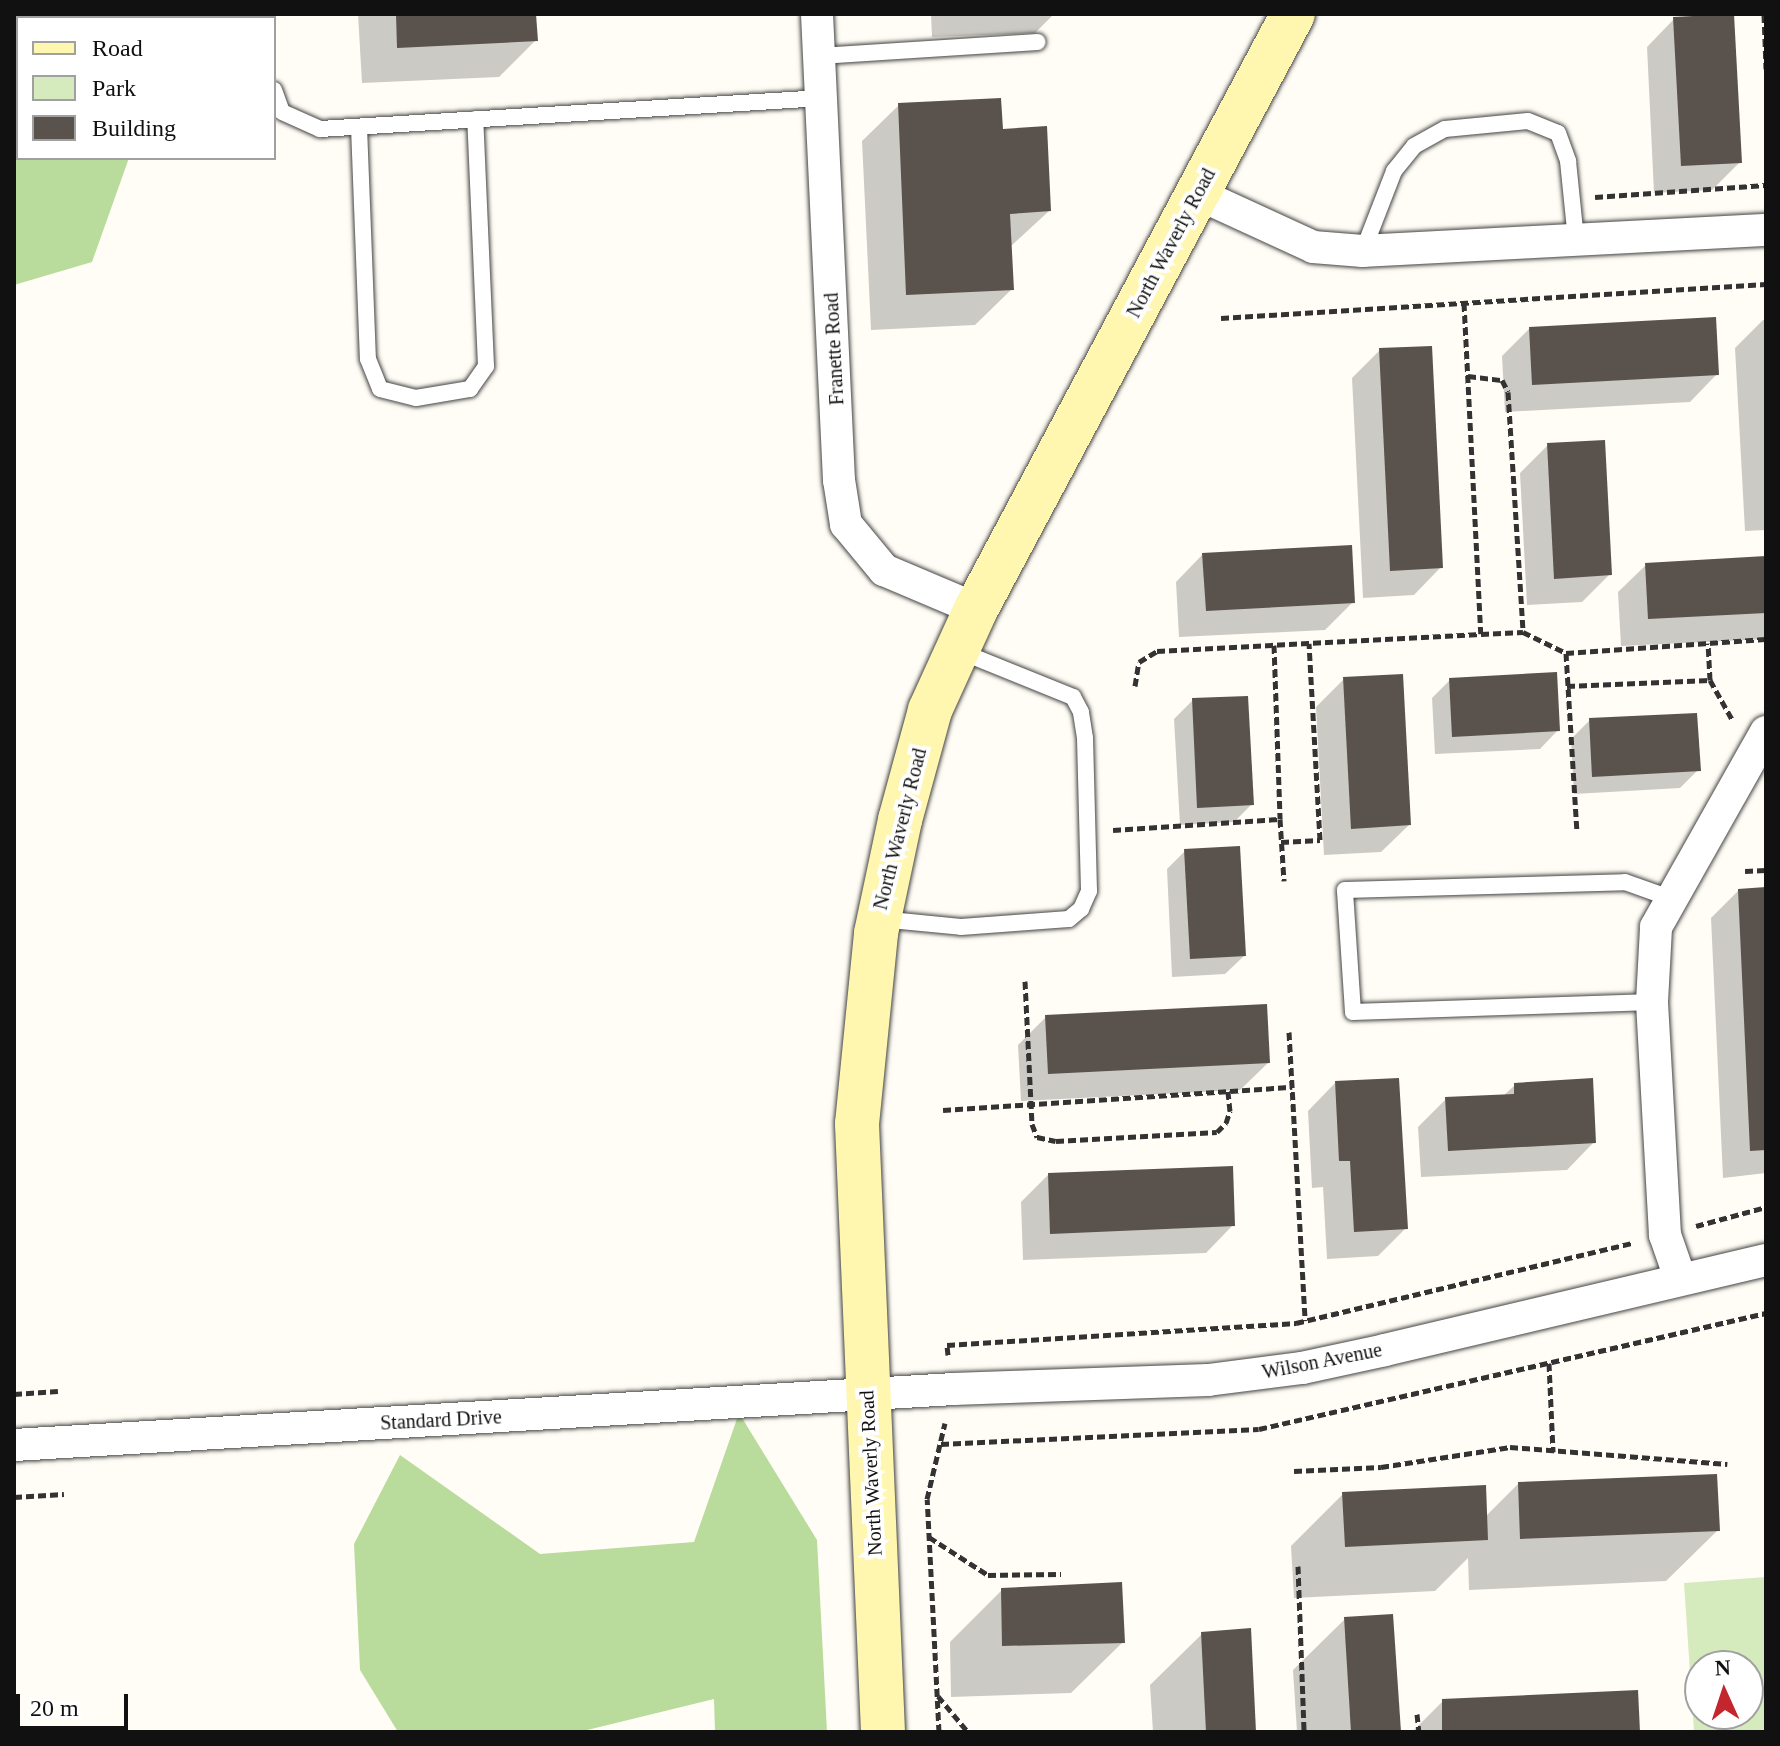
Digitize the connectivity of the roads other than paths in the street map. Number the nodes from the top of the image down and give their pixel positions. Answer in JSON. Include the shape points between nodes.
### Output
{"nodes":[{"id":1,"x":817,"y":14,"type":"edge"},
{"id":2,"x":1293,"y":14,"type":"edge"},
{"id":3,"x":1038,"y":42,"type":"dead end"},
{"id":4,"x":820,"y":56,"type":"junction"},
{"id":5,"x":276,"y":96,"type":"edge"},
{"id":6,"x":823,"y":98,"type":"junction"},
{"id":7,"x":475,"y":119,"type":"junction"},
{"id":8,"x":359,"y":127,"type":"junction"},
{"id":9,"x":1198,"y":194,"type":"junction"},
{"id":10,"x":1766,"y":230,"type":"edge"},
{"id":11,"x":1576,"y":240,"type":"junction"},
{"id":12,"x":1363,"y":251,"type":"junction"},
{"id":13,"x":976,"y":609,"type":"junction"},
{"id":14,"x":957,"y":651,"type":"junction"},
{"id":15,"x":1766,"y":732,"type":"edge"},
{"id":16,"x":1670,"y":898,"type":"junction"},
{"id":17,"x":879,"y":919,"type":"junction"},
{"id":18,"x":1652,"y":1002,"type":"junction"},
{"id":19,"x":1766,"y":1260,"type":"edge"},
{"id":20,"x":1680,"y":1278,"type":"junction"},
{"id":21,"x":868,"y":1395,"type":"junction"},
{"id":22,"x":14,"y":1445,"type":"edge"},
{"id":23,"x":883,"y":1732,"type":"edge"}],
"edges":[{"from":1,"to":4,"type":"street","name":"Franette Road"},
{"from":2,"to":9,"type":"main road","name":"North Waverly Road"},
{"from":3,"to":4,"type":"lane"},
{"from":4,"to":6,"type":"street","name":"Franette Road"},
{"from":5,"to":8,"type":"lane","via":[[282,112],[320,129]]},
{"from":6,"to":7,"type":"lane"},
{"from":6,"to":13,"type":"street","name":"Franette Road","via":[[839,480],[846,524],[884,570]]},
{"from":7,"to":8,"type":"lane"},
{"from":7,"to":8,"type":"lane","via":[[486,366],[470,389],[416,398],[380,389],[368,359]]},
{"from":9,"to":12,"type":"street","via":[[1313,247]]},
{"from":9,"to":13,"type":"main road","name":"North Waverly Road"},
{"from":10,"to":11,"type":"street"},
{"from":11,"to":12,"type":"street"},
{"from":11,"to":12,"type":"lane","via":[[1568,161],[1558,133],[1528,121],[1445,129],[1414,146],[1394,171]]},
{"from":13,"to":14,"type":"main road","name":"North Waverly Road"},
{"from":14,"to":17,"type":"main road","name":"North Waverly Road","via":[[930,710]]},
{"from":14,"to":17,"type":"lane","via":[[1073,697],[1085,738],[1089,891],[1069,919],[961,927]]},
{"from":15,"to":16,"type":"street"},
{"from":16,"to":18,"type":"street","via":[[1656,927]]},
{"from":16,"to":18,"type":"lane","via":[[1625,882],[1345,890],[1353,1012]]},
{"from":17,"to":21,"type":"main road","name":"North Waverly Road","via":[[857,1124]]},
{"from":18,"to":20,"type":"street","via":[[1665,1235]]},
{"from":19,"to":20,"type":"street","name":"Wilson Avenue"},
{"from":20,"to":21,"type":"street","name":"Wilson Avenue","via":[[1302,1368],[1208,1380]]},
{"from":21,"to":22,"type":"street","name":"Standard Drive"},
{"from":21,"to":23,"type":"main road","name":"North Waverly Road"}]}
